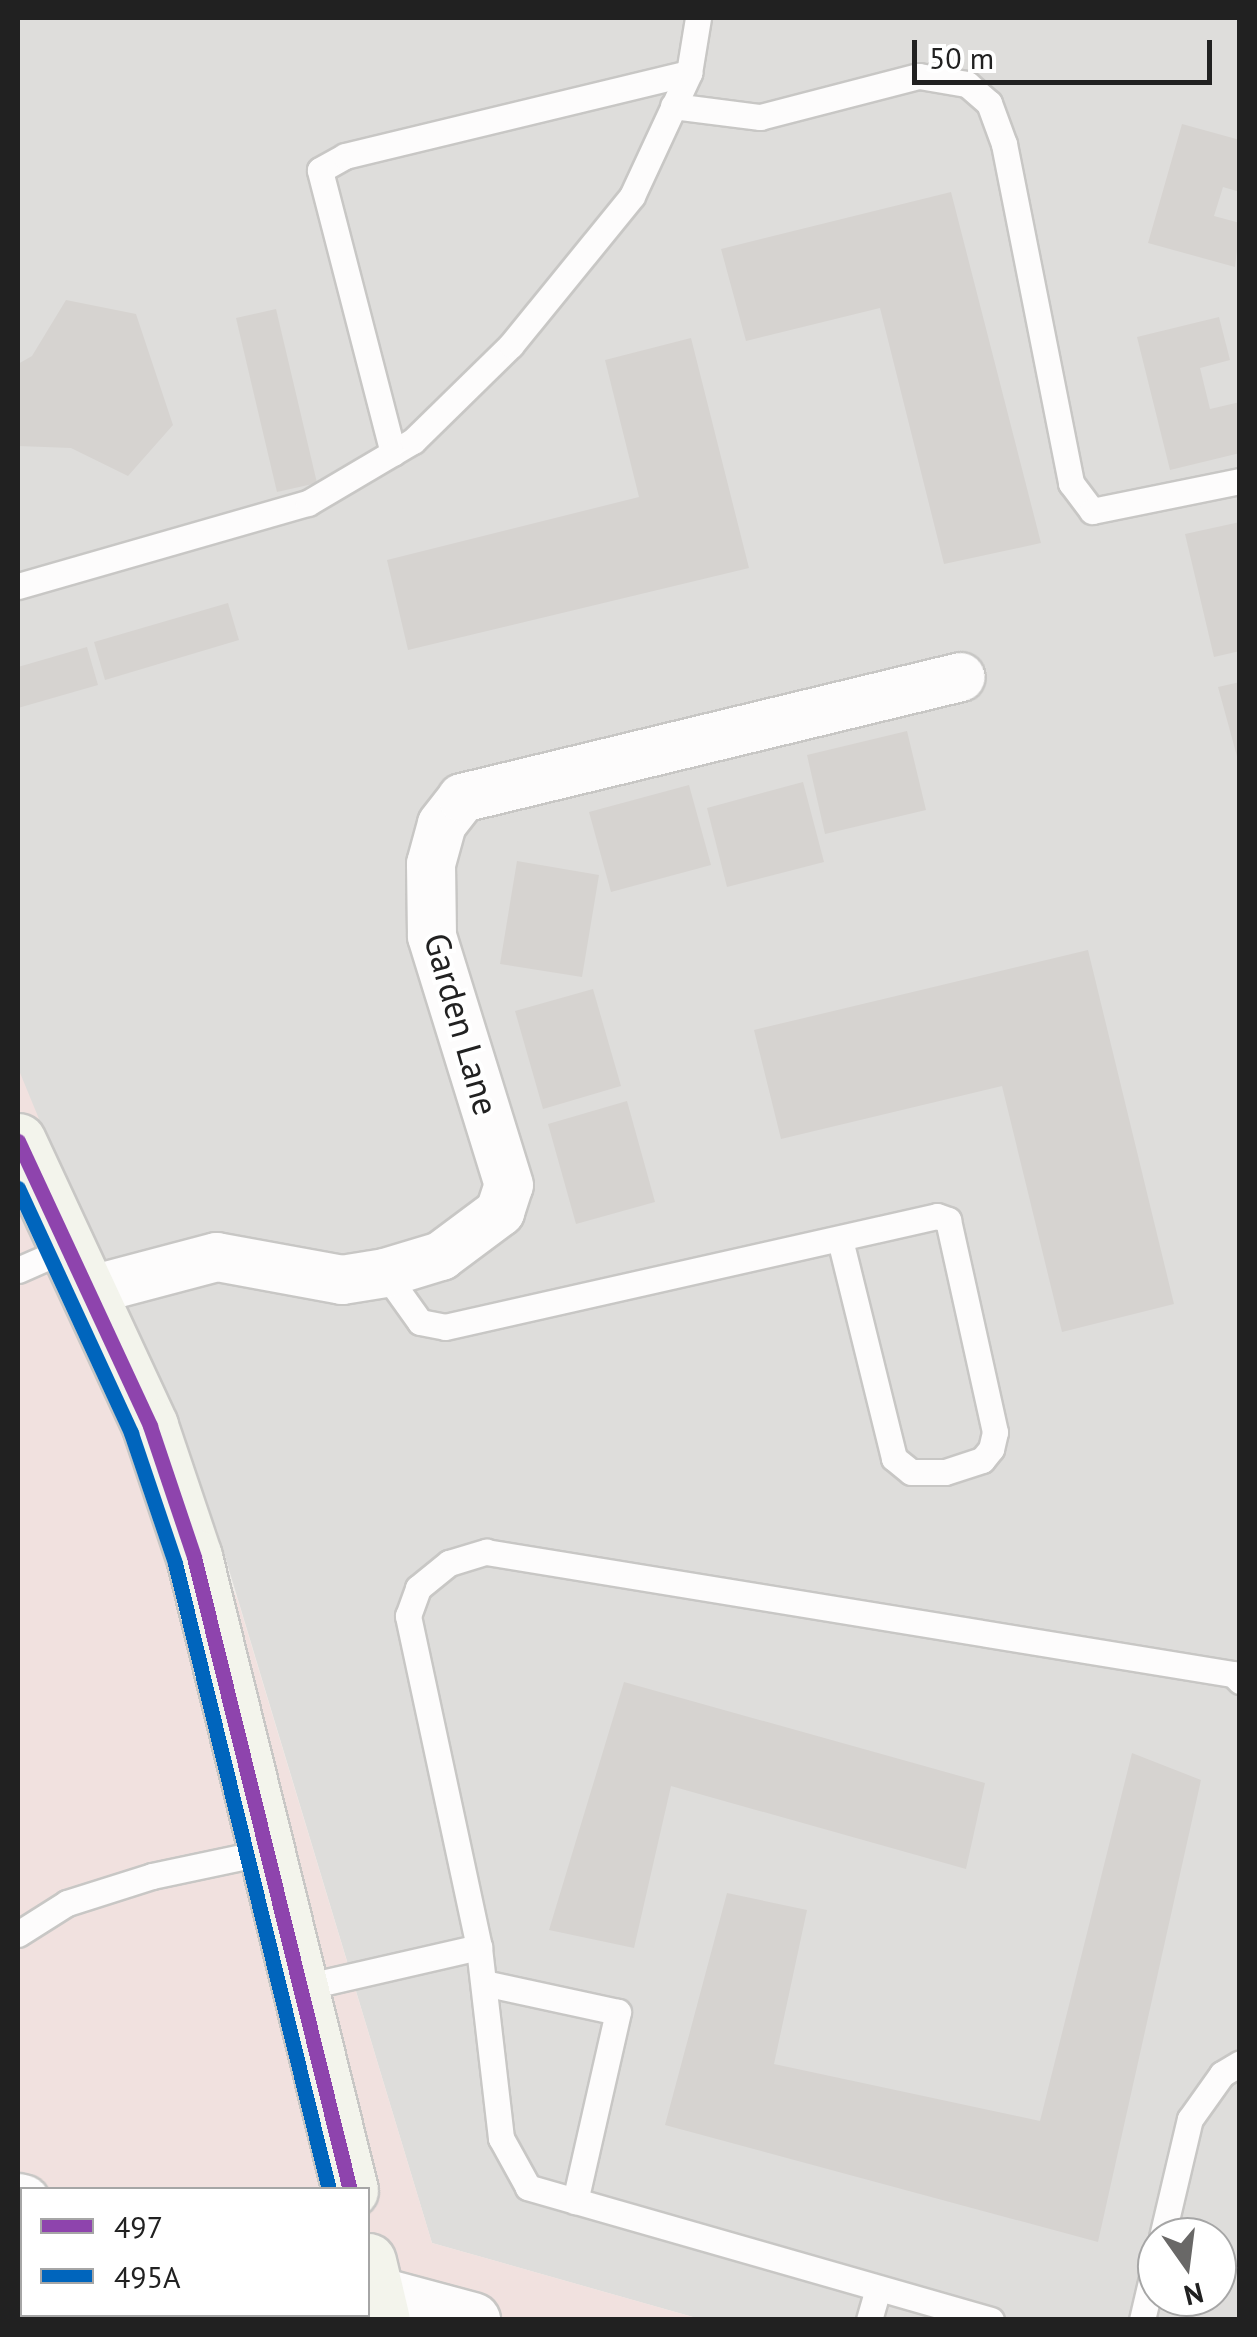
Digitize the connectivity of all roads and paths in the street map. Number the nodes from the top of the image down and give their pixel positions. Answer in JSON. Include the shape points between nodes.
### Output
{"nodes":[{"id":1,"x":698,"y":18,"type":"edge"},
{"id":2,"x":689,"y":73,"type":"junction"},
{"id":3,"x":673,"y":106,"type":"junction"},
{"id":4,"x":393,"y":453,"type":"junction"},
{"id":5,"x":1240,"y":481,"type":"edge"},
{"id":6,"x":18,"y":586,"type":"edge"},
{"id":7,"x":961,"y":677,"type":"dead end"},
{"id":8,"x":18,"y":1141,"type":"edge"},
{"id":9,"x":840,"y":1240,"type":"junction"},
{"id":10,"x":18,"y":1270,"type":"edge"},
{"id":11,"x":78,"y":1270,"type":"junction"},
{"id":12,"x":385,"y":1273,"type":"junction"},
{"id":13,"x":1240,"y":1680,"type":"edge"},
{"id":14,"x":266,"y":1852,"type":"junction"},
{"id":15,"x":18,"y":1934,"type":"edge"},
{"id":16,"x":479,"y":1947,"type":"junction"},
{"id":17,"x":484,"y":1983,"type":"junction"},
{"id":18,"x":300,"y":1988,"type":"junction"},
{"id":19,"x":1240,"y":2063,"type":"edge"},
{"id":20,"x":349,"y":2187,"type":"edge"},
{"id":21,"x":575,"y":2200,"type":"junction"},
{"id":22,"x":1167,"y":2217,"type":"edge"},
{"id":23,"x":878,"y":2289,"type":"junction"},
{"id":24,"x":373,"y":2292,"type":"edge"},
{"id":25,"x":472,"y":2320,"type":"edge"},
{"id":26,"x":870,"y":2320,"type":"edge"},
{"id":27,"x":991,"y":2320,"type":"edge"}],
"edges":[{"from":1,"to":2,"type":"lane"},
{"from":2,"to":3,"type":"lane"},
{"from":2,"to":4,"type":"lane","via":[[345,156],[320,170]]},
{"from":3,"to":4,"type":"lane","via":[[632,196],[511,344]]},
{"from":3,"to":5,"type":"lane","via":[[760,117],[919,76],[967,84],[989,103],[1004,144],[1070,483],[1092,511]]},
{"from":4,"to":6,"type":"lane","via":[[308,502]]},
{"from":7,"to":12,"type":"street","name":"Garden Lane","via":[[462,798],[442,824],[431,864],[432,936],[509,1185],[500,1212],[441,1256]]},
{"from":8,"to":11,"type":"main road"},
{"from":9,"to":9,"type":"lane","via":[[937,1216],[948,1220],[995,1432],[982,1460],[945,1472],[911,1472],[894,1458]]},
{"from":9,"to":12,"type":"lane","via":[[445,1327],[420,1322]]},
{"from":10,"to":11,"type":"lane"},
{"from":11,"to":12,"type":"street","name":"Garden Lane","via":[[217,1257],[342,1280]]},
{"from":11,"to":14,"type":"main road","via":[[150,1426],[194,1556]]},
{"from":13,"to":16,"type":"lane","via":[[486,1552],[449,1563],[418,1588],[408,1616]]},
{"from":14,"to":15,"type":"lane","via":[[152,1876],[67,1903]]},
{"from":14,"to":18,"type":"main road"},
{"from":16,"to":17,"type":"lane"},
{"from":16,"to":18,"type":"lane"},
{"from":17,"to":21,"type":"lane","via":[[501,2138],[528,2187]]},
{"from":17,"to":21,"type":"lane","via":[[618,2012]]},
{"from":18,"to":20,"type":"main road"},
{"from":19,"to":22,"type":"lane","via":[[1222,2074],[1190,2120]]},
{"from":21,"to":23,"type":"lane"},
{"from":23,"to":26,"type":"lane"},
{"from":23,"to":27,"type":"lane"},
{"from":24,"to":25,"type":"street"}]}
